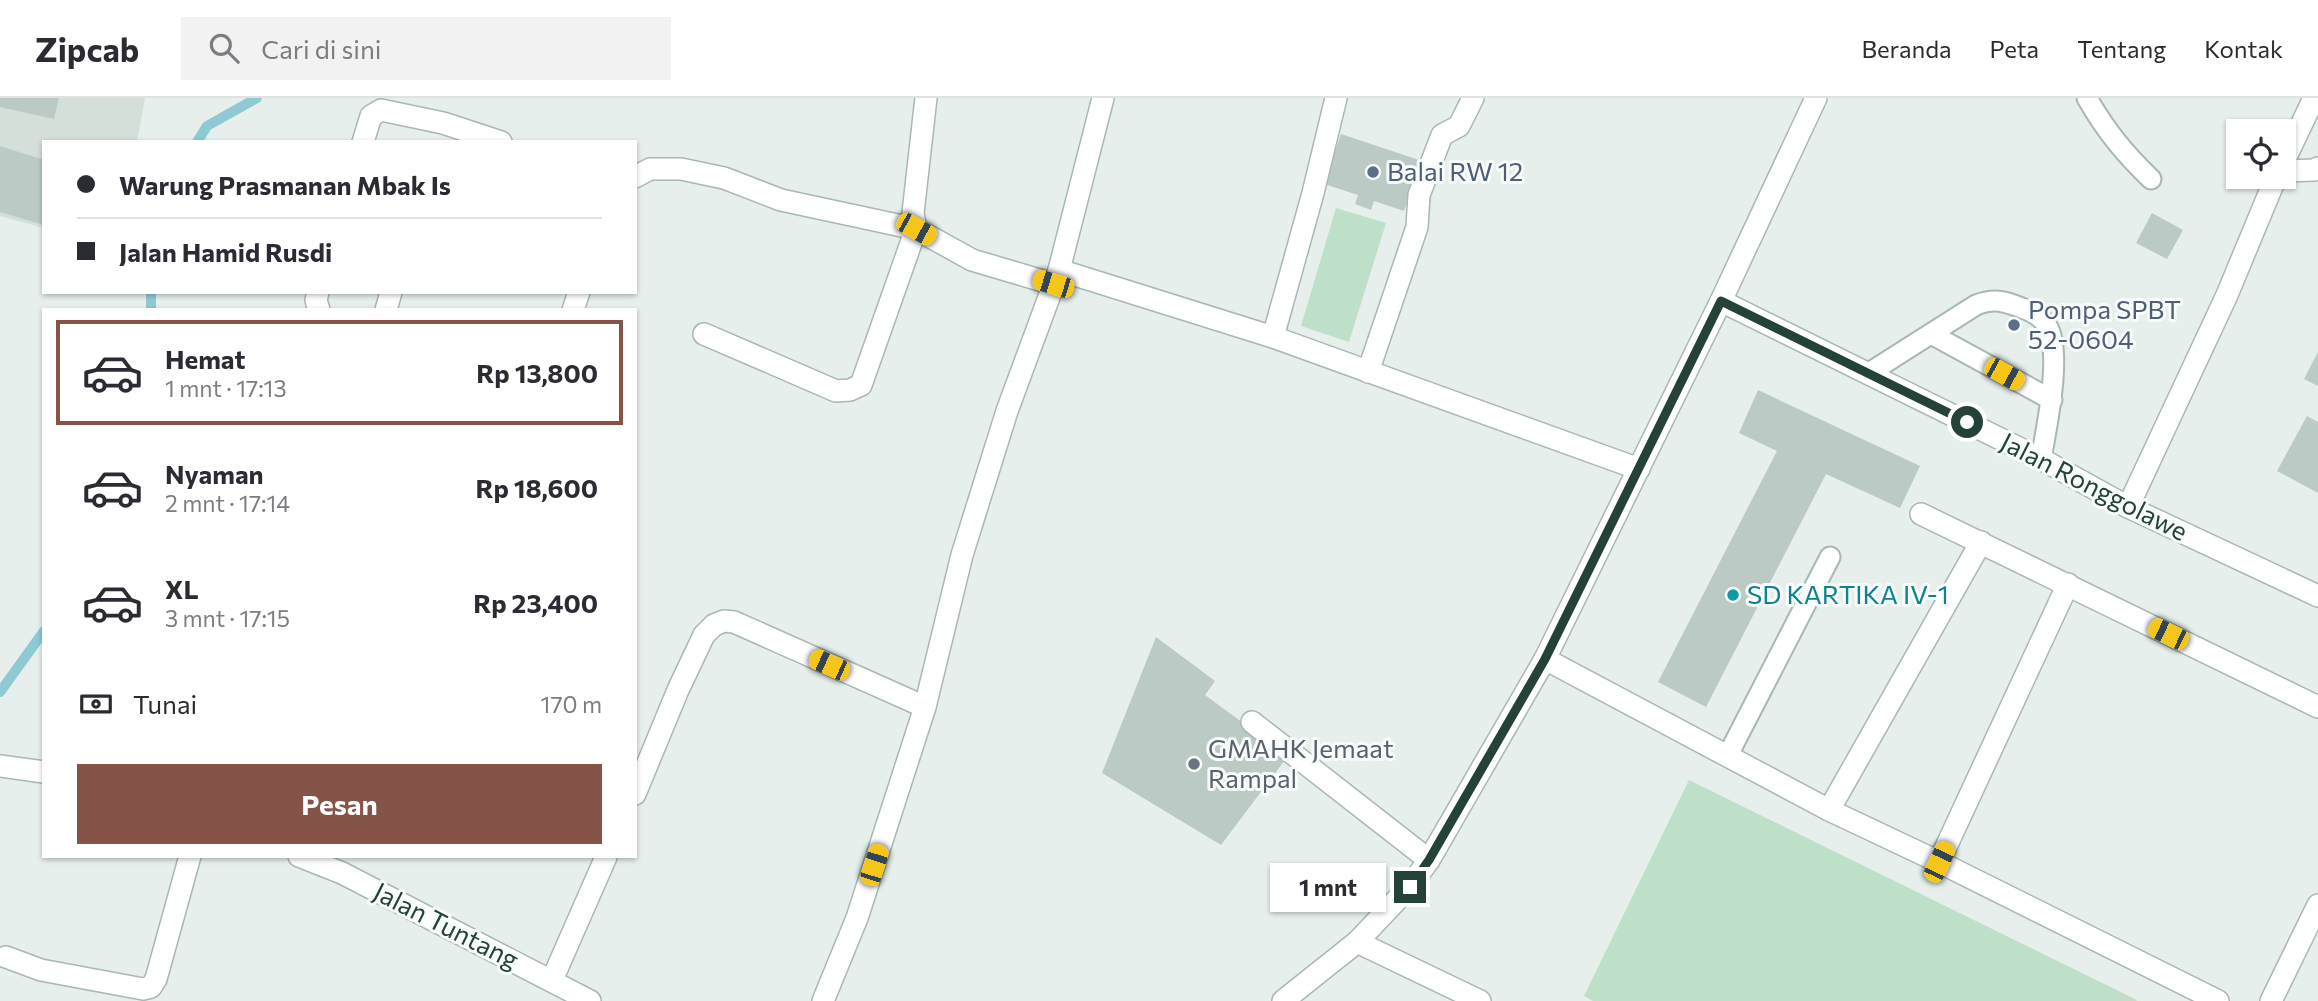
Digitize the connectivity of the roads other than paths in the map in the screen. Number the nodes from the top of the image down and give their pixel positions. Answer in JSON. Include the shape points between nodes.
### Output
{"nodes":[{"id":1,"x":926,"y":98,"type":"edge"},
{"id":2,"x":1104,"y":98,"type":"edge"},
{"id":3,"x":1336,"y":98,"type":"edge"},
{"id":4,"x":1473,"y":98,"type":"edge"},
{"id":5,"x":1816,"y":98,"type":"edge"},
{"id":6,"x":2087,"y":98,"type":"edge"},
{"id":7,"x":2314,"y":98,"type":"edge"},
{"id":8,"x":440,"y":132,"type":"edge"},
{"id":9,"x":2296,"y":136,"type":"edge"},
{"id":10,"x":364,"y":140,"type":"edge"},
{"id":11,"x":489,"y":140,"type":"edge"},
{"id":12,"x":2318,"y":168,"type":"edge"},
{"id":13,"x":2296,"y":171,"type":"edge"},
{"id":14,"x":637,"y":176,"type":"edge"},
{"id":15,"x":2151,"y":179,"type":"dead end"},
{"id":16,"x":2271,"y":189,"type":"edge"},
{"id":17,"x":916,"y":229,"type":"junction"},
{"id":18,"x":1056,"y":277,"type":"junction"},
{"id":19,"x":1721,"y":301,"type":"junction"},
{"id":20,"x":704,"y":334,"type":"dead end"},
{"id":21,"x":1931,"y":334,"type":"junction"},
{"id":22,"x":1273,"y":337,"type":"junction"},
{"id":23,"x":1368,"y":372,"type":"junction"},
{"id":24,"x":1869,"y":373,"type":"junction"},
{"id":25,"x":2052,"y":400,"type":"junction"},
{"id":26,"x":2041,"y":459,"type":"junction"},
{"id":27,"x":1639,"y":468,"type":"junction"},
{"id":28,"x":2129,"y":508,"type":"junction"},
{"id":29,"x":1920,"y":514,"type":"dead end"},
{"id":30,"x":1981,"y":542,"type":"junction"},
{"id":31,"x":1830,"y":557,"type":"dead end"},
{"id":32,"x":2068,"y":584,"type":"junction"},
{"id":33,"x":2318,"y":596,"type":"edge"},
{"id":34,"x":1545,"y":659,"type":"junction"},
{"id":35,"x":2318,"y":707,"type":"edge"},
{"id":36,"x":925,"y":708,"type":"junction"},
{"id":37,"x":1252,"y":722,"type":"dead end"},
{"id":38,"x":1728,"y":755,"type":"junction"},
{"id":39,"x":3,"y":766,"type":"edge"},
{"id":40,"x":42,"y":772,"type":"edge"},
{"id":41,"x":637,"y":789,"type":"edge"},
{"id":42,"x":1829,"y":810,"type":"junction"},
{"id":43,"x":189,"y":858,"type":"edge"},
{"id":44,"x":309,"y":858,"type":"edge"},
{"id":45,"x":604,"y":858,"type":"edge"},
{"id":46,"x":1429,"y":860,"type":"junction"},
{"id":47,"x":1939,"y":862,"type":"junction"},
{"id":48,"x":346,"y":865,"type":"edge"},
{"id":49,"x":2318,"y":905,"type":"edge"},
{"id":50,"x":1357,"y":942,"type":"junction"},
{"id":51,"x":6,"y":957,"type":"dead end"},
{"id":52,"x":551,"y":980,"type":"junction"},
{"id":53,"x":590,"y":1001,"type":"edge"},
{"id":54,"x":823,"y":1001,"type":"edge"},
{"id":55,"x":1283,"y":1001,"type":"edge"},
{"id":56,"x":1480,"y":1001,"type":"edge"},
{"id":57,"x":2218,"y":1001,"type":"edge"},
{"id":58,"x":2271,"y":1001,"type":"edge"}],
"edges":[{"from":1,"to":17,"type":"street","via":[[913,213]]},
{"from":2,"to":18,"type":"street"},
{"from":3,"to":22,"type":"street"},
{"from":4,"to":23,"type":"street","via":[[1459,126],[1442,135],[1428,171],[1419,195],[1417,227]]},
{"from":5,"to":19,"type":"street"},
{"from":6,"to":15,"type":"lane","via":[[2107,132]]},
{"from":7,"to":9,"type":"street"},
{"from":8,"to":10,"type":"street","via":[[381,110],[371,116]]},
{"from":8,"to":11,"type":"street"},
{"from":12,"to":13,"type":"street"},
{"from":14,"to":17,"type":"street","via":[[650,169],[681,169],[724,178],[781,200]]},
{"from":16,"to":28,"type":"street"},
{"from":17,"to":18,"type":"street","via":[[972,260]]},
{"from":17,"to":20,"type":"street","via":[[861,384],[850,390],[836,391]]},
{"from":18,"to":22,"type":"street"},
{"from":18,"to":36,"type":"street","via":[[962,555]]},
{"from":19,"to":24,"type":"street","name":"Jalan Ronggolawe"},
{"from":19,"to":27,"type":"street"},
{"from":21,"to":24,"type":"lane"},
{"from":21,"to":25,"type":"lane"},
{"from":21,"to":25,"type":"lane","via":[[1988,300],[1999,299],[2036,314],[2053,343]]},
{"from":22,"to":23,"type":"street"},
{"from":23,"to":27,"type":"street"},
{"from":24,"to":26,"type":"street","name":"Jalan Ronggolawe"},
{"from":25,"to":26,"type":"lane"},
{"from":26,"to":28,"type":"street","name":"Jalan Ronggolawe"},
{"from":27,"to":34,"type":"street"},
{"from":28,"to":33,"type":"street","name":"Jalan Ronggolawe"},
{"from":29,"to":30,"type":"street"},
{"from":30,"to":32,"type":"street"},
{"from":30,"to":42,"type":"street"},
{"from":31,"to":38,"type":"lane"},
{"from":32,"to":35,"type":"street"},
{"from":32,"to":47,"type":"street"},
{"from":34,"to":38,"type":"street"},
{"from":34,"to":46,"type":"street"},
{"from":36,"to":41,"type":"street","via":[[724,621],[704,635]]},
{"from":36,"to":54,"type":"street","via":[[857,918]]},
{"from":37,"to":46,"type":"street"},
{"from":38,"to":42,"type":"street"},
{"from":39,"to":40,"type":"street"},
{"from":42,"to":47,"type":"street"},
{"from":43,"to":51,"type":"street","via":[[152,987],[41,970]]},
{"from":44,"to":48,"type":"street","name":"Jalan Tuntang"},
{"from":45,"to":52,"type":"street"},
{"from":46,"to":50,"type":"street","via":[[1410,887]]},
{"from":47,"to":57,"type":"street"},
{"from":48,"to":52,"type":"street","name":"Jalan Tuntang"},
{"from":49,"to":58,"type":"street"},
{"from":50,"to":55,"type":"street"},
{"from":50,"to":56,"type":"street"},
{"from":52,"to":53,"type":"street","name":"Jalan Tuntang"}]}
